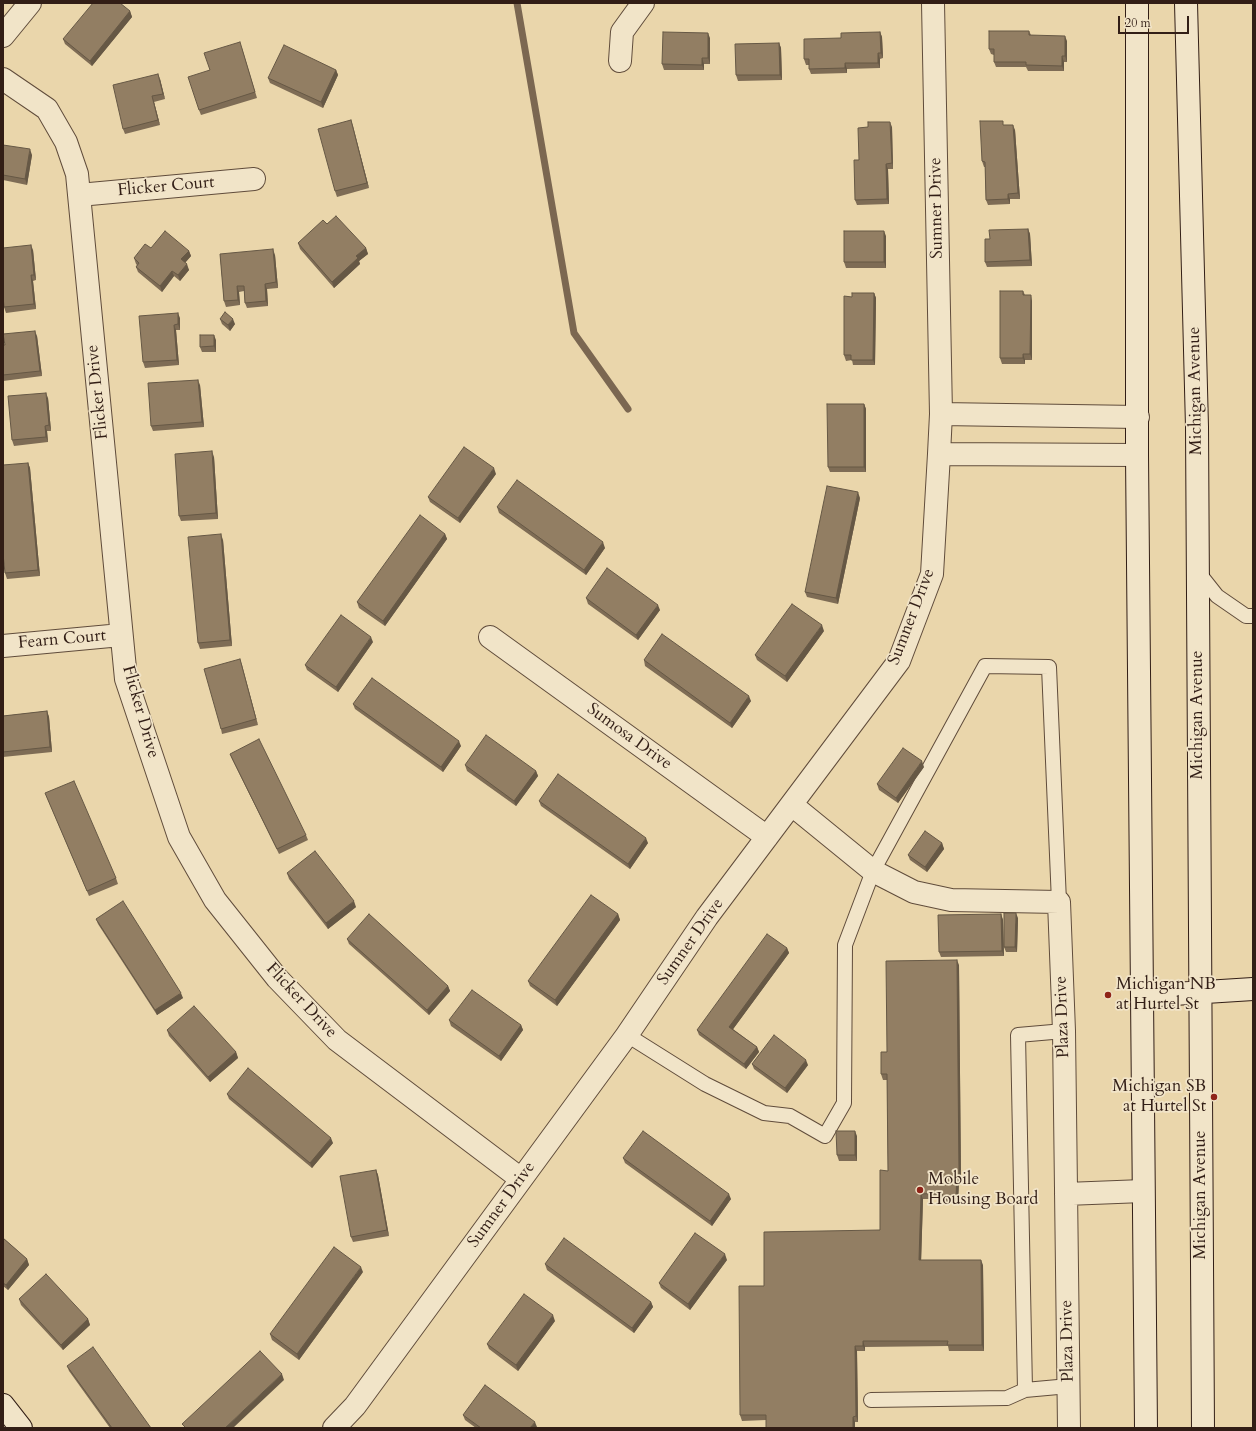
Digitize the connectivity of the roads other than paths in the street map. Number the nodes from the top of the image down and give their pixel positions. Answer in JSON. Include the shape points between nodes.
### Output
{"nodes":[{"id":1,"x":30,"y":3,"type":"edge"},
{"id":2,"x":643,"y":3,"type":"edge"},
{"id":3,"x":933,"y":3,"type":"edge"},
{"id":4,"x":1137,"y":3,"type":"edge"},
{"id":5,"x":1186,"y":3,"type":"edge"},
{"id":6,"x":3,"y":36,"type":"edge"},
{"id":7,"x":620,"y":61,"type":"dead end"},
{"id":8,"x":3,"y":79,"type":"edge"},
{"id":9,"x":254,"y":179,"type":"dead end"},
{"id":10,"x":79,"y":195,"type":"junction"},
{"id":11,"x":941,"y":414,"type":"junction"},
{"id":12,"x":1138,"y":416,"type":"junction"},
{"id":13,"x":939,"y":454,"type":"junction"},
{"id":14,"x":1137,"y":455,"type":"junction"},
{"id":15,"x":1198,"y":572,"type":"junction"},
{"id":16,"x":1253,"y":616,"type":"edge"},
{"id":17,"x":122,"y":635,"type":"junction"},
{"id":18,"x":490,"y":637,"type":"dead end"},
{"id":19,"x":3,"y":646,"type":"edge"},
{"id":20,"x":792,"y":806,"type":"junction"},
{"id":21,"x":767,"y":837,"type":"junction"},
{"id":22,"x":873,"y":871,"type":"junction"},
{"id":23,"x":1059,"y":902,"type":"junction"},
{"id":24,"x":1253,"y":989,"type":"edge"},
{"id":25,"x":1199,"y":994,"type":"junction"},
{"id":26,"x":1142,"y":996,"type":"junction"},
{"id":27,"x":1064,"y":1031,"type":"junction"},
{"id":28,"x":627,"y":1035,"type":"junction"},
{"id":29,"x":521,"y":1179,"type":"junction"},
{"id":30,"x":1143,"y":1191,"type":"junction"},
{"id":31,"x":1066,"y":1194,"type":"junction"},
{"id":32,"x":1069,"y":1386,"type":"junction"},
{"id":33,"x":1025,"y":1390,"type":"junction"},
{"id":34,"x":871,"y":1400,"type":"dead end"},
{"id":35,"x":3,"y":1405,"type":"edge"},
{"id":36,"x":21,"y":1428,"type":"edge"},
{"id":37,"x":334,"y":1428,"type":"edge"},
{"id":38,"x":1070,"y":1428,"type":"edge"},
{"id":39,"x":1146,"y":1428,"type":"edge"},
{"id":40,"x":1203,"y":1428,"type":"edge"}],
"edges":[{"from":1,"to":6,"type":"street"},
{"from":2,"to":7,"type":"street","via":[[622,32]]},
{"from":3,"to":11,"type":"street","name":"Sumner Drive"},
{"from":4,"to":12,"type":"street"},
{"from":5,"to":15,"type":"street","name":"Michigan Avenue","via":[[1197,427]]},
{"from":8,"to":10,"type":"street","name":"Flicker Drive","via":[[47,109],[66,142],[77,174]]},
{"from":9,"to":10,"type":"street","name":"Flicker Court"},
{"from":10,"to":17,"type":"street","name":"Flicker Drive"},
{"from":11,"to":12,"type":"street"},
{"from":11,"to":13,"type":"street","name":"Sumner Drive"},
{"from":12,"to":14,"type":"street"},
{"from":13,"to":14,"type":"street"},
{"from":13,"to":20,"type":"street","name":"Sumner Drive","via":[[932,574],[900,661]]},
{"from":14,"to":26,"type":"street"},
{"from":15,"to":16,"type":"lane","via":[[1217,596],[1246,616]]},
{"from":15,"to":25,"type":"street","name":"Michigan Avenue"},
{"from":17,"to":19,"type":"street","name":"Fearn Court"},
{"from":17,"to":29,"type":"street","name":"Flicker Drive","via":[[126,679],[179,837],[214,900],[277,978],[337,1040]]},
{"from":18,"to":21,"type":"street","name":"Sumosa Drive"},
{"from":20,"to":21,"type":"street","name":"Sumner Drive"},
{"from":20,"to":22,"type":"street"},
{"from":21,"to":28,"type":"street","name":"Sumner Drive","via":[[707,917]]},
{"from":22,"to":23,"type":"street","via":[[914,892],[950,900]]},
{"from":22,"to":23,"type":"lane","via":[[985,666],[1049,667]]},
{"from":22,"to":28,"type":"lane","via":[[845,944],[844,1103],[825,1136],[790,1116],[764,1113],[705,1084]]},
{"from":23,"to":27,"type":"street","name":"Plaza Drive"},
{"from":24,"to":25,"type":"street"},
{"from":25,"to":26,"type":"street"},
{"from":25,"to":40,"type":"street","name":"Michigan Avenue"},
{"from":26,"to":30,"type":"street"},
{"from":27,"to":31,"type":"street","name":"Plaza Drive"},
{"from":27,"to":33,"type":"lane","via":[[1018,1035]]},
{"from":28,"to":29,"type":"street","name":"Sumner Drive"},
{"from":29,"to":37,"type":"street","name":"Sumner Drive","via":[[355,1406]]},
{"from":30,"to":31,"type":"street"},
{"from":30,"to":39,"type":"street"},
{"from":31,"to":32,"type":"street","name":"Plaza Drive"},
{"from":32,"to":33,"type":"lane"},
{"from":32,"to":38,"type":"street","name":"Plaza Drive"},
{"from":33,"to":34,"type":"lane","via":[[1007,1398]]},
{"from":35,"to":36,"type":"street"}]}
